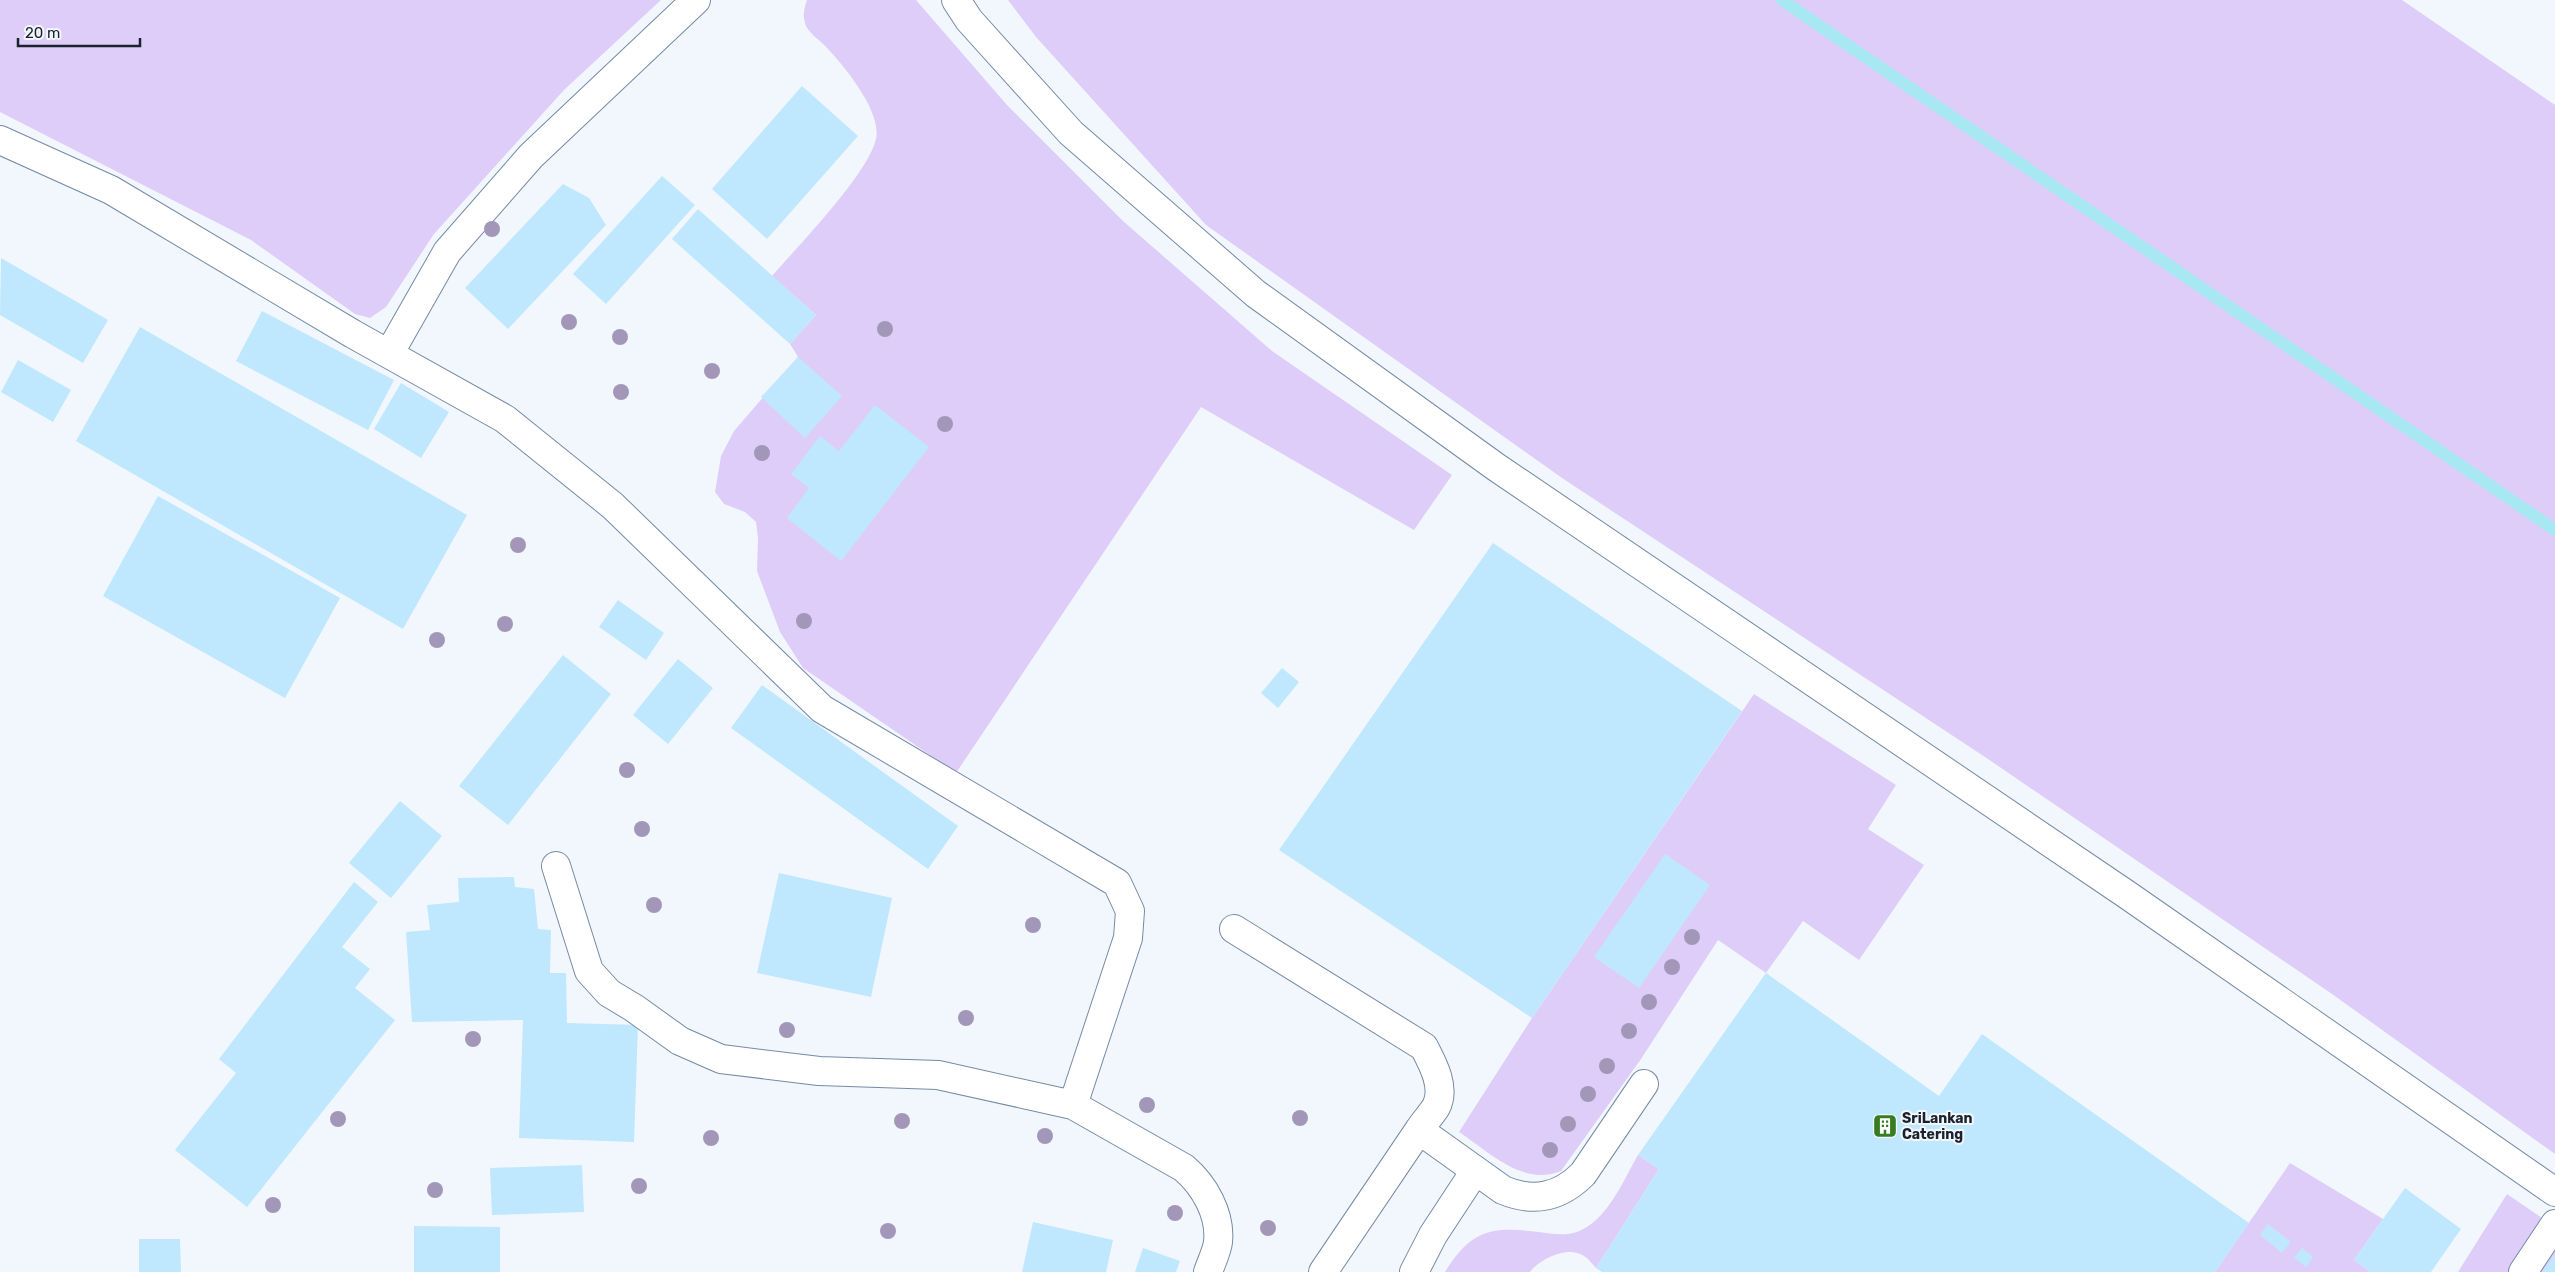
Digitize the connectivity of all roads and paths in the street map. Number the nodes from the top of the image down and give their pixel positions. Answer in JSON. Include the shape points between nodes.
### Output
{"nodes":[{"id":1,"x":696,"y":0,"type":"edge"},
{"id":2,"x":956,"y":0,"type":"edge"},
{"id":3,"x":0,"y":140,"type":"edge"},
{"id":4,"x":389,"y":354,"type":"junction"},
{"id":5,"x":556,"y":866,"type":"dead end"},
{"id":6,"x":1234,"y":930,"type":"dead end"},
{"id":7,"x":1644,"y":1084,"type":"dead end"},
{"id":8,"x":1074,"y":1105,"type":"junction"},
{"id":9,"x":1419,"y":1130,"type":"junction"},
{"id":10,"x":1475,"y":1171,"type":"junction"},
{"id":11,"x":2555,"y":1192,"type":"edge"},
{"id":12,"x":2555,"y":1224,"type":"edge"},
{"id":13,"x":1208,"y":1272,"type":"edge"},
{"id":14,"x":1324,"y":1272,"type":"edge"},
{"id":15,"x":1414,"y":1272,"type":"edge"},
{"id":16,"x":2522,"y":1272,"type":"edge"}],
"edges":[{"from":1,"to":4,"type":"lane","via":[[531,156],[447,252]]},
{"from":2,"to":11,"type":"lane","via":[[969,20],[1071,133],[1256,294],[1504,473],[2126,894]]},
{"from":3,"to":4,"type":"lane","via":[[111,190]]},
{"from":4,"to":8,"type":"lane","via":[[505,419],[613,506],[822,709],[1117,883],[1130,910],[1128,938]]},
{"from":5,"to":8,"type":"lane","via":[[589,971],[609,993],[680,1041],[721,1059],[819,1071],[938,1075]]},
{"from":6,"to":9,"type":"lane","via":[[1424,1048],[1434,1065],[1439,1091],[1437,1106]]},
{"from":7,"to":10,"type":"lane","via":[[1583,1174],[1557,1193],[1544,1197],[1516,1196]]},
{"from":8,"to":13,"type":"lane","via":[[1184,1168],[1199,1181],[1210,1202],[1218,1242]]},
{"from":9,"to":10,"type":"lane"},
{"from":9,"to":14,"type":"lane"},
{"from":10,"to":15,"type":"lane","via":[[1433,1235]]},
{"from":12,"to":16,"type":"lane"}]}
